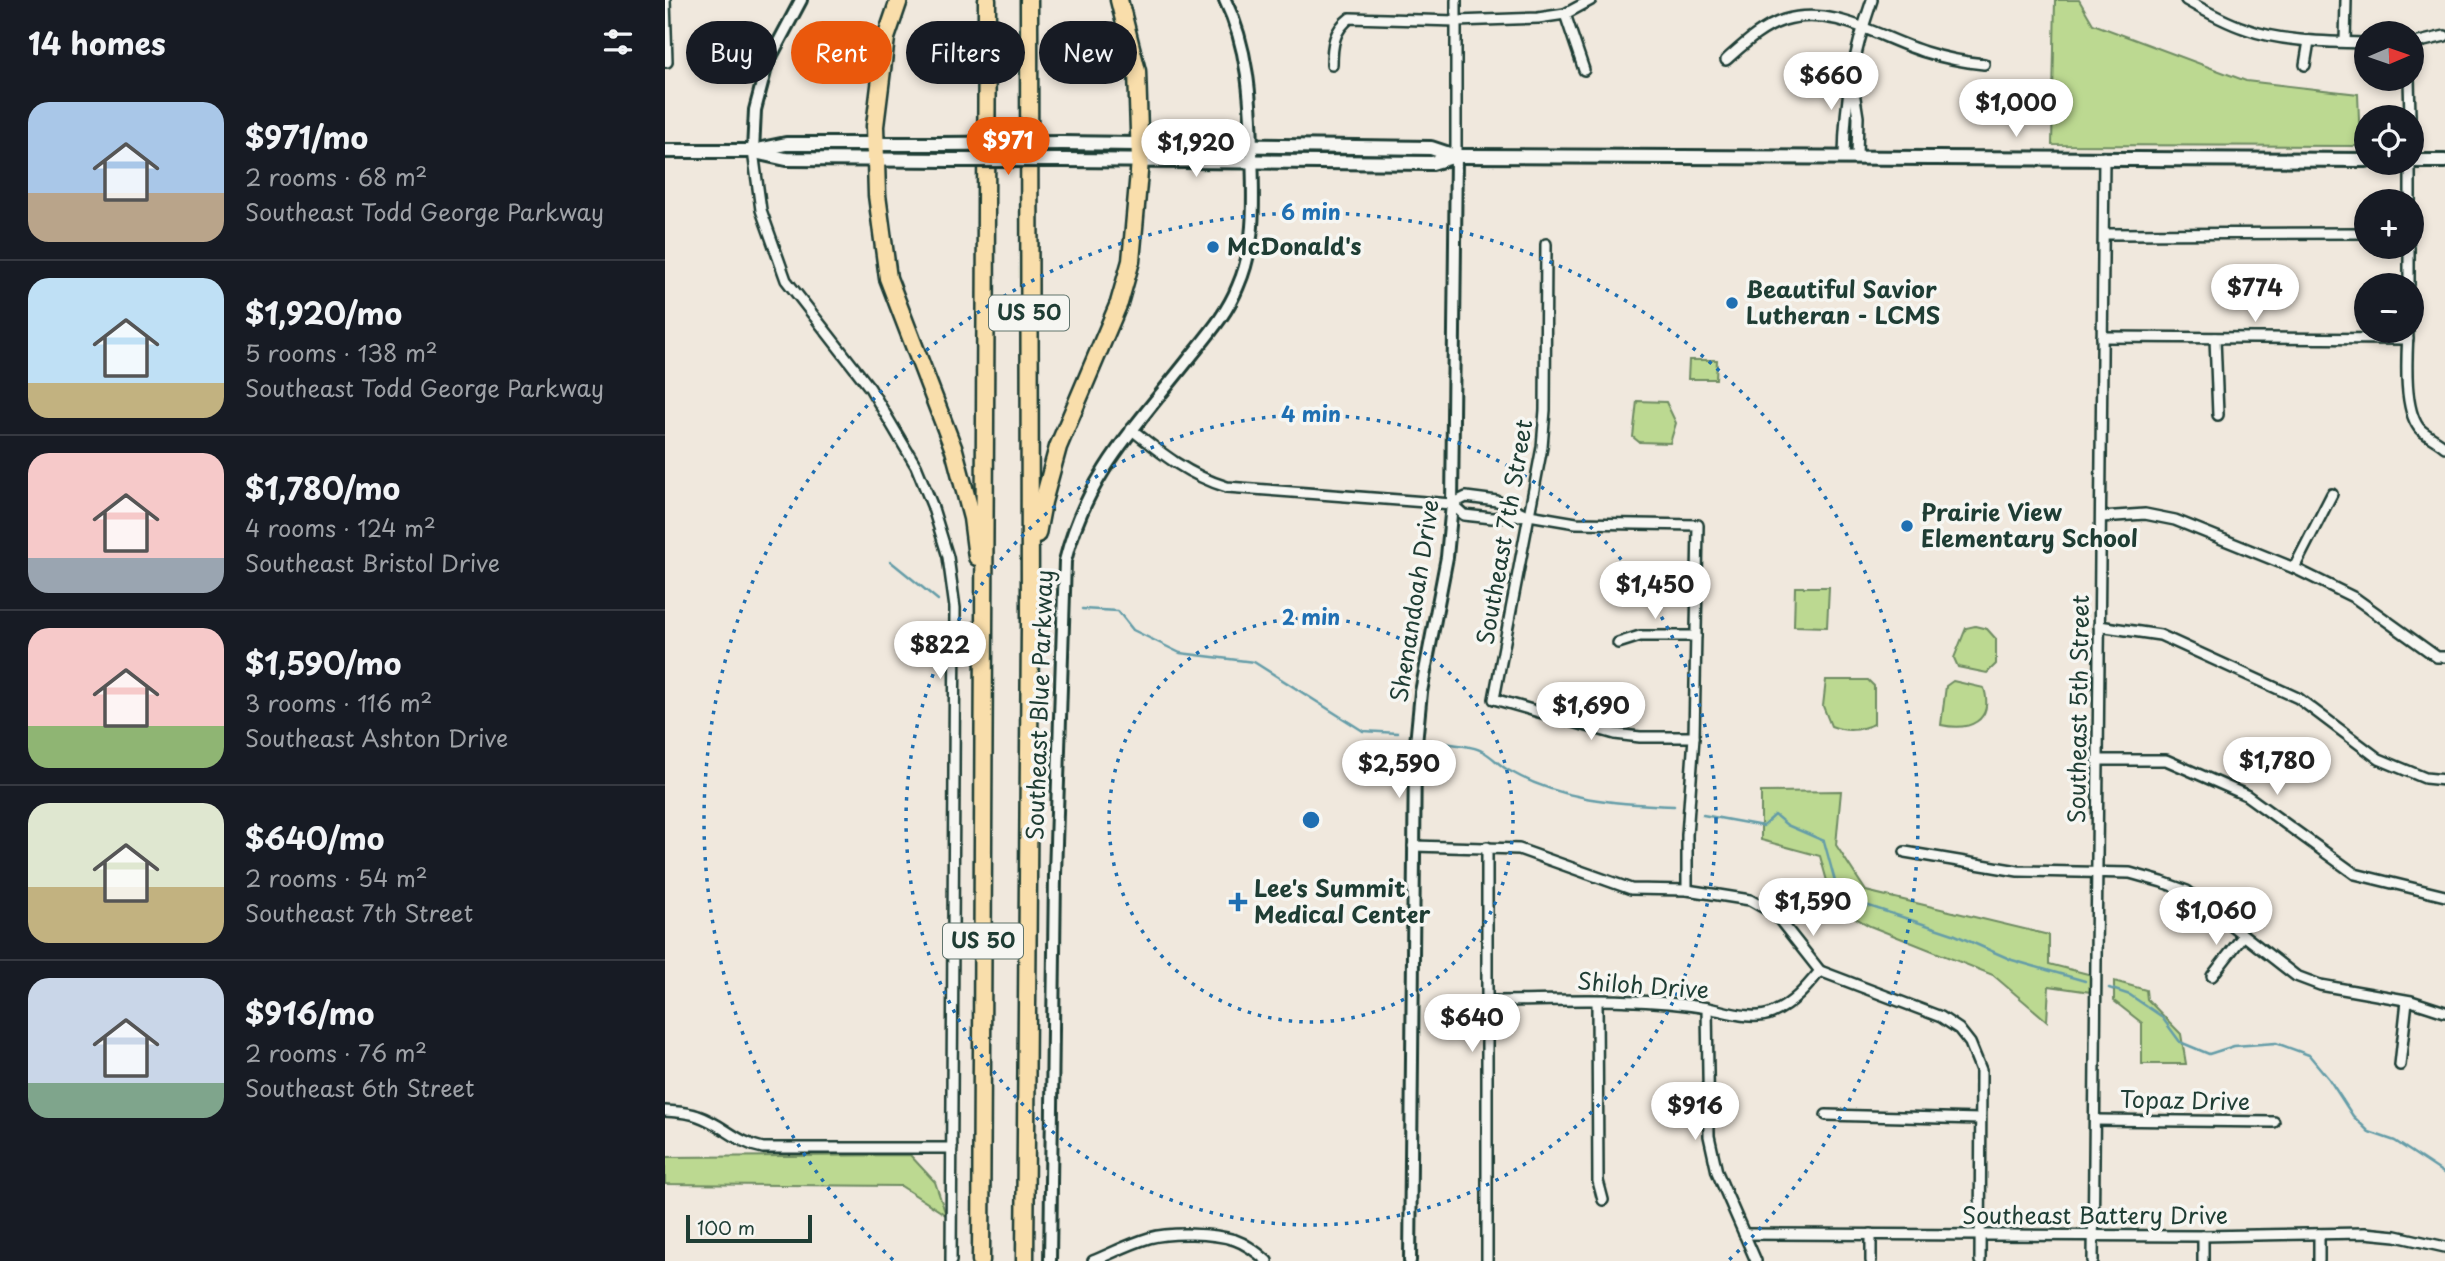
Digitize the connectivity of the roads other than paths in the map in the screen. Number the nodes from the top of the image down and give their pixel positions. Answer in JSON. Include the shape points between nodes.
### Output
{"nodes":[{"id":1,"x":666,"y":0,"type":"edge"},
{"id":2,"x":801,"y":0,"type":"edge"},
{"id":3,"x":899,"y":0,"type":"edge"},
{"id":4,"x":987,"y":0,"type":"edge"},
{"id":5,"x":1028,"y":0,"type":"edge"},
{"id":6,"x":1119,"y":0,"type":"edge"},
{"id":7,"x":1225,"y":0,"type":"edge"},
{"id":8,"x":1456,"y":0,"type":"edge"},
{"id":9,"x":1591,"y":0,"type":"edge"},
{"id":10,"x":1872,"y":0,"type":"edge"},
{"id":11,"x":2186,"y":0,"type":"edge"},
{"id":12,"x":2346,"y":0,"type":"edge"},
{"id":13,"x":1565,"y":14,"type":"junction"},
{"id":14,"x":1457,"y":21,"type":"junction"},
{"id":15,"x":1863,"y":27,"type":"junction"},
{"id":16,"x":2445,"y":36,"type":"edge"},
{"id":17,"x":2309,"y":41,"type":"junction"},
{"id":18,"x":2424,"y":41,"type":"edge"},
{"id":19,"x":2345,"y":42,"type":"junction"},
{"id":20,"x":2354,"y":42,"type":"edge"},
{"id":21,"x":1726,"y":60,"type":"dead end"},
{"id":22,"x":665,"y":62,"type":"edge"},
{"id":23,"x":1984,"y":64,"type":"dead end"},
{"id":24,"x":1332,"y":65,"type":"dead end"},
{"id":25,"x":2305,"y":65,"type":"dead end"},
{"id":26,"x":1584,"y":71,"type":"dead end"},
{"id":27,"x":1252,"y":146,"type":"junction"},
{"id":28,"x":665,"y":151,"type":"edge"},
{"id":29,"x":753,"y":151,"type":"junction"},
{"id":30,"x":875,"y":152,"type":"junction"},
{"id":31,"x":1140,"y":153,"type":"junction"},
{"id":32,"x":1455,"y":156,"type":"junction"},
{"id":33,"x":1851,"y":156,"type":"junction"},
{"id":34,"x":2104,"y":157,"type":"junction"},
{"id":35,"x":2354,"y":160,"type":"edge"},
{"id":36,"x":2445,"y":161,"type":"edge"},
{"id":37,"x":1252,"y":163,"type":"junction"},
{"id":38,"x":2424,"y":163,"type":"edge"},
{"id":39,"x":2354,"y":233,"type":"edge"},
{"id":40,"x":2104,"y":234,"type":"junction"},
{"id":41,"x":1546,"y":244,"type":"dead end"},
{"id":42,"x":2354,"y":336,"type":"edge"},
{"id":43,"x":2102,"y":337,"type":"junction"},
{"id":44,"x":2215,"y":338,"type":"junction"},
{"id":45,"x":2408,"y":343,"type":"edge"},
{"id":46,"x":2218,"y":415,"type":"dead end"},
{"id":47,"x":1131,"y":429,"type":"junction"},
{"id":48,"x":2445,"y":447,"type":"edge"},
{"id":49,"x":2332,"y":494,"type":"dead end"},
{"id":50,"x":1452,"y":504,"type":"junction"},
{"id":51,"x":1528,"y":515,"type":"junction"},
{"id":52,"x":2101,"y":517,"type":"junction"},
{"id":53,"x":2294,"y":568,"type":"junction"},
{"id":54,"x":985,"y":621,"type":"junction"},
{"id":55,"x":1030,"y":626,"type":"junction"},
{"id":56,"x":2099,"y":626,"type":"junction"},
{"id":57,"x":1696,"y":636,"type":"junction"},
{"id":58,"x":1618,"y":643,"type":"dead end"},
{"id":59,"x":2445,"y":657,"type":"edge"},
{"id":60,"x":1694,"y":737,"type":"junction"},
{"id":61,"x":2097,"y":760,"type":"junction"},
{"id":62,"x":2445,"y":780,"type":"edge"},
{"id":63,"x":1413,"y":846,"type":"junction"},
{"id":64,"x":1487,"y":847,"type":"junction"},
{"id":65,"x":1905,"y":852,"type":"dead end"},
{"id":66,"x":2097,"y":872,"type":"junction"},
{"id":67,"x":1688,"y":890,"type":"junction"},
{"id":68,"x":2445,"y":896,"type":"edge"},
{"id":69,"x":2243,"y":936,"type":"junction"},
{"id":70,"x":1820,"y":971,"type":"junction"},
{"id":71,"x":2212,"y":976,"type":"dead end"},
{"id":72,"x":1487,"y":1001,"type":"junction"},
{"id":73,"x":1597,"y":1001,"type":"junction"},
{"id":74,"x":2407,"y":1001,"type":"junction"},
{"id":75,"x":1707,"y":1008,"type":"junction"},
{"id":76,"x":2445,"y":1012,"type":"edge"},
{"id":77,"x":2400,"y":1065,"type":"dead end"},
{"id":78,"x":665,"y":1111,"type":"edge"},
{"id":79,"x":1826,"y":1115,"type":"dead end"},
{"id":80,"x":1980,"y":1119,"type":"junction"},
{"id":81,"x":2095,"y":1120,"type":"junction"},
{"id":82,"x":2274,"y":1122,"type":"dead end"},
{"id":83,"x":952,"y":1148,"type":"junction"},
{"id":84,"x":1603,"y":1200,"type":"dead end"},
{"id":85,"x":1744,"y":1234,"type":"junction"},
{"id":86,"x":1871,"y":1234,"type":"junction"},
{"id":87,"x":1980,"y":1234,"type":"junction"},
{"id":88,"x":2319,"y":1234,"type":"junction"},
{"id":89,"x":2093,"y":1235,"type":"junction"},
{"id":90,"x":2203,"y":1236,"type":"junction"},
{"id":91,"x":2445,"y":1247,"type":"edge"},
{"id":92,"x":951,"y":1261,"type":"edge"},
{"id":93,"x":981,"y":1261,"type":"edge"},
{"id":94,"x":1025,"y":1261,"type":"edge"},
{"id":95,"x":1050,"y":1261,"type":"edge"},
{"id":96,"x":1093,"y":1261,"type":"edge"},
{"id":97,"x":1267,"y":1261,"type":"edge"},
{"id":98,"x":1410,"y":1261,"type":"edge"},
{"id":99,"x":1487,"y":1261,"type":"edge"},
{"id":100,"x":1756,"y":1261,"type":"edge"},
{"id":101,"x":1871,"y":1261,"type":"edge"},
{"id":102,"x":1980,"y":1261,"type":"edge"},
{"id":103,"x":2093,"y":1261,"type":"edge"},
{"id":104,"x":2203,"y":1261,"type":"edge"},
{"id":105,"x":2319,"y":1261,"type":"edge"}],
"edges":[{"from":1,"to":22,"type":"street"},
{"from":2,"to":29,"type":"street","via":[[767,64],[755,110]]},
{"from":3,"to":30,"type":"highway","via":[[886,38]]},
{"from":4,"to":54,"type":"highway","number":"US 50"},
{"from":5,"to":55,"type":"highway","number":"US 50"},
{"from":6,"to":31,"type":"highway","via":[[1137,71]]},
{"from":7,"to":27,"type":"street","name":"Southeast Blue Parkway","via":[[1245,66]]},
{"from":8,"to":14,"type":"street"},
{"from":9,"to":13,"type":"street"},
{"from":10,"to":15,"type":"street"},
{"from":11,"to":17,"type":"street","via":[[2248,30]]},
{"from":12,"to":19,"type":"street"},
{"from":13,"to":14,"type":"street"},
{"from":13,"to":26,"type":"street"},
{"from":14,"to":24,"type":"street","via":[[1350,18],[1338,26]]},
{"from":14,"to":32,"type":"street"},
{"from":15,"to":21,"type":"street","via":[[1829,18],[1784,20]]},
{"from":15,"to":23,"type":"street","via":[[1925,52]]},
{"from":15,"to":33,"type":"street","via":[[1851,71],[1858,117]]},
{"from":16,"to":18,"type":"street"},
{"from":17,"to":19,"type":"street"},
{"from":17,"to":25,"type":"street"},
{"from":19,"to":20,"type":"street"},
{"from":27,"to":31,"type":"main road"},
{"from":27,"to":32,"type":"main road","via":[[1431,148]]},
{"from":27,"to":37,"type":"street","name":"Southeast Blue Parkway"},
{"from":28,"to":29,"type":"main road"},
{"from":29,"to":30,"type":"main road","via":[[786,144]]},
{"from":29,"to":83,"type":"street","via":[[761,210],[786,279],[870,388],[910,455],[948,556],[955,608]]},
{"from":30,"to":31,"type":"main road","bridge":true,"via":[[954,160],[1063,160]]},
{"from":30,"to":31,"type":"main road","bridge":true,"via":[[941,144],[1062,143]]},
{"from":30,"to":54,"type":"highway","via":[[888,278],[963,482],[972,518],[978,609]]},
{"from":31,"to":37,"type":"main road"},
{"from":31,"to":55,"type":"highway","via":[[1131,261],[1119,303],[1058,447],[1043,502]]},
{"from":32,"to":33,"type":"main road"},
{"from":32,"to":37,"type":"main road","via":[[1432,163]]},
{"from":32,"to":50,"type":"street","name":"Shenandoah Drive"},
{"from":33,"to":34,"type":"main road"},
{"from":34,"to":35,"type":"main road"},
{"from":34,"to":40,"type":"street","name":"Southeast 5th Street"},
{"from":36,"to":38,"type":"main road"},
{"from":37,"to":47,"type":"street","name":"Southeast Blue Parkway","via":[[1253,230],[1238,286],[1223,316]]},
{"from":39,"to":40,"type":"street"},
{"from":40,"to":43,"type":"street","name":"Southeast 5th Street"},
{"from":41,"to":51,"type":"street","name":"Southeast 7th Street","via":[[1545,410]]},
{"from":42,"to":44,"type":"street"},
{"from":43,"to":44,"type":"street"},
{"from":43,"to":52,"type":"street","name":"Southeast 5th Street"},
{"from":44,"to":46,"type":"street"},
{"from":45,"to":48,"type":"street","via":[[2411,416],[2420,430]]},
{"from":47,"to":50,"type":"street","via":[[1177,466],[1227,487]]},
{"from":47,"to":95,"type":"street","name":"Southeast Blue Parkway","via":[[1086,499],[1065,561]]},
{"from":49,"to":53,"type":"street"},
{"from":50,"to":51,"type":"street","via":[[1464,515]]},
{"from":50,"to":51,"type":"street","via":[[1466,497],[1497,501]]},
{"from":50,"to":63,"type":"street","name":"Shenandoah Drive","via":[[1447,557],[1421,692]]},
{"from":51,"to":57,"type":"street","via":[[1576,523],[1698,526]]},
{"from":51,"to":60,"type":"street","name":"Southeast 7th Street","via":[[1494,699],[1615,733]]},
{"from":52,"to":53,"type":"street","via":[[2145,514],[2175,520]]},
{"from":52,"to":56,"type":"street","name":"Southeast 5th Street"},
{"from":53,"to":59,"type":"street","via":[[2355,598],[2437,657]]},
{"from":54,"to":93,"type":"highway","number":"US 50"},
{"from":55,"to":94,"type":"highway","number":"US 50"},
{"from":56,"to":61,"type":"street","name":"Southeast 5th Street"},
{"from":56,"to":62,"type":"street","via":[[2160,635],[2298,698],[2379,759],[2425,778]]},
{"from":57,"to":58,"type":"street","via":[[1640,636]]},
{"from":57,"to":60,"type":"street"},
{"from":60,"to":67,"type":"street"},
{"from":61,"to":66,"type":"street","name":"Southeast 5th Street"},
{"from":61,"to":68,"type":"street","via":[[2166,760],[2246,795],[2355,874]]},
{"from":63,"to":64,"type":"street"},
{"from":63,"to":98,"type":"street","name":"Shenandoah Drive"},
{"from":64,"to":67,"type":"street","via":[[1519,849],[1631,889]]},
{"from":64,"to":72,"type":"street"},
{"from":65,"to":66,"type":"street","via":[[2018,871]]},
{"from":66,"to":69,"type":"street","via":[[2130,873],[2187,891]]},
{"from":66,"to":81,"type":"street","name":"Southeast 5th Street"},
{"from":67,"to":70,"type":"street","via":[[1750,900],[1775,914]]},
{"from":69,"to":71,"type":"street"},
{"from":69,"to":74,"type":"street","via":[[2295,976]]},
{"from":70,"to":75,"type":"street","name":"Shiloh Drive","via":[[1800,996],[1770,1014],[1748,1016]]},
{"from":70,"to":80,"type":"street","via":[[1941,1017],[1959,1029],[1981,1070]]},
{"from":72,"to":73,"type":"street","name":"Shiloh Drive"},
{"from":72,"to":99,"type":"street"},
{"from":73,"to":75,"type":"street","name":"Shiloh Drive"},
{"from":73,"to":84,"type":"street","via":[[1598,1181]]},
{"from":74,"to":76,"type":"street"},
{"from":74,"to":77,"type":"street"},
{"from":75,"to":85,"type":"street","via":[[1709,1136],[1717,1172]]},
{"from":78,"to":83,"type":"street","via":[[695,1114],[738,1140],[763,1148]]},
{"from":79,"to":80,"type":"street"},
{"from":80,"to":87,"type":"street"},
{"from":81,"to":82,"type":"street","name":"Topaz Drive"},
{"from":81,"to":89,"type":"street","name":"Southeast 5th Street"},
{"from":83,"to":92,"type":"street"},
{"from":85,"to":86,"type":"street","name":"Southeast Battery Drive"},
{"from":85,"to":100,"type":"street"},
{"from":86,"to":87,"type":"street","name":"Southeast Battery Drive"},
{"from":86,"to":101,"type":"street"},
{"from":87,"to":89,"type":"street","name":"Southeast Battery Drive"},
{"from":87,"to":102,"type":"street"},
{"from":88,"to":90,"type":"street","name":"Southeast Battery Drive"},
{"from":88,"to":91,"type":"street","name":"Southeast Battery Drive","via":[[2396,1236]]},
{"from":88,"to":105,"type":"street"},
{"from":89,"to":90,"type":"street","name":"Southeast Battery Drive"},
{"from":89,"to":103,"type":"street","name":"Southeast 5th Street"},
{"from":90,"to":104,"type":"street"},
{"from":96,"to":97,"type":"street","via":[[1152,1237],[1185,1235],[1237,1241]]}]}
